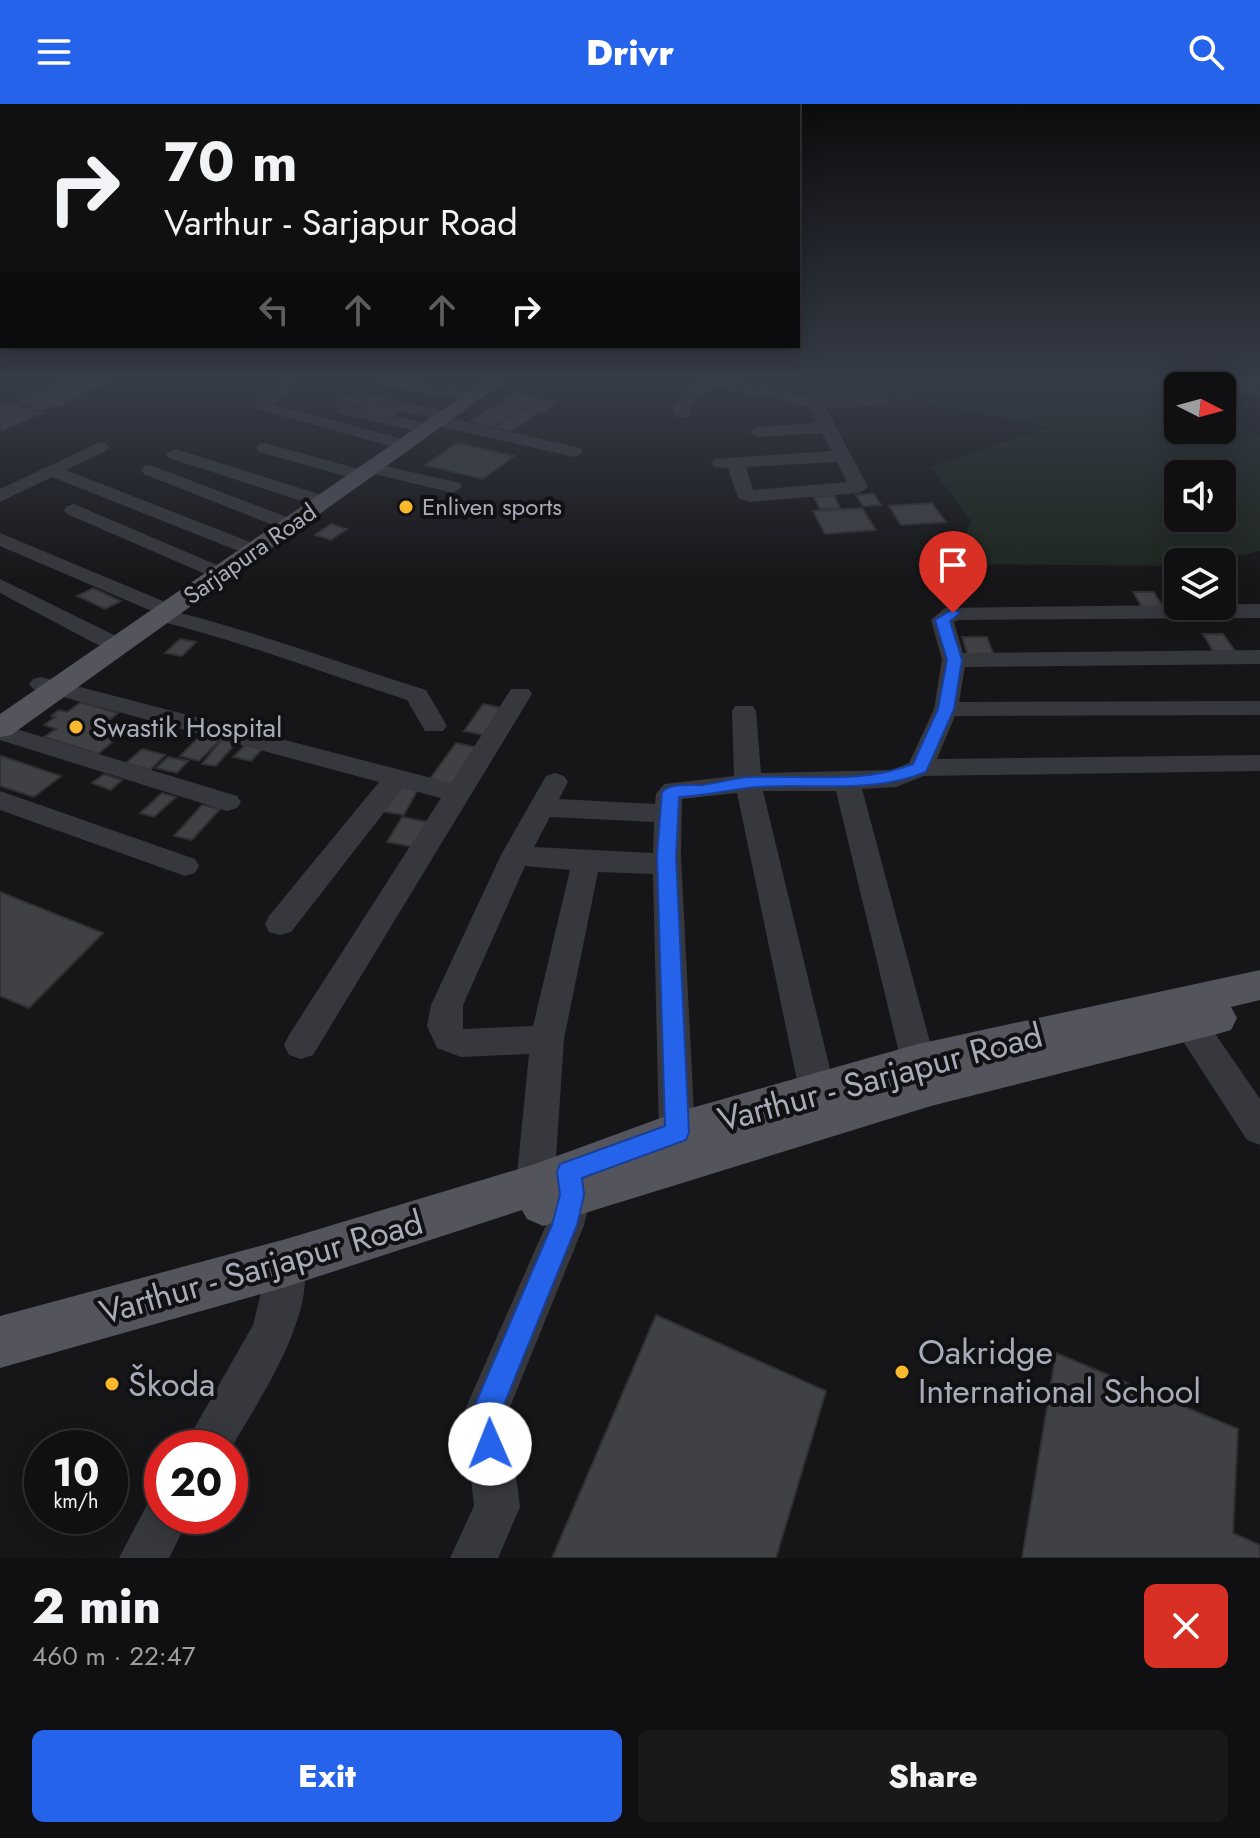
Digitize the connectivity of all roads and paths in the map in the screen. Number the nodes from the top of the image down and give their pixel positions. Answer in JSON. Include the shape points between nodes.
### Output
{"nodes":[{"id":1,"x":100,"y":447,"type":"dead end"},
{"id":2,"x":387,"y":447,"type":"edge"},
{"id":3,"x":393,"y":447,"type":"edge"},
{"id":4,"x":549,"y":447,"type":"edge"},
{"id":5,"x":840,"y":447,"type":"edge"},
{"id":6,"x":265,"y":448,"type":"dead end"},
{"id":7,"x":574,"y":452,"type":"dead end"},
{"id":8,"x":175,"y":454,"type":"dead end"},
{"id":9,"x":844,"y":456,"type":"junction"},
{"id":10,"x":150,"y":470,"type":"dead end"},
{"id":11,"x":360,"y":470,"type":"junction"},
{"id":12,"x":52,"y":471,"type":"junction"},
{"id":13,"x":453,"y":487,"type":"dead end"},
{"id":14,"x":0,"y":496,"type":"edge"},
{"id":15,"x":312,"y":498,"type":"junction"},
{"id":16,"x":74,"y":510,"type":"dead end"},
{"id":17,"x":280,"y":521,"type":"junction"},
{"id":18,"x":0,"y":539,"type":"edge"},
{"id":19,"x":243,"y":546,"type":"junction"},
{"id":20,"x":60,"y":565,"type":"junction"},
{"id":21,"x":210,"y":569,"type":"junction"},
{"id":22,"x":6,"y":587,"type":"edge"},
{"id":23,"x":159,"y":611,"type":"junction"},
{"id":24,"x":1260,"y":611,"type":"edge"},
{"id":25,"x":106,"y":640,"type":"junction"},
{"id":26,"x":1260,"y":657,"type":"edge"},
{"id":27,"x":954,"y":660,"type":"junction"},
{"id":28,"x":50,"y":686,"type":"junction"},
{"id":29,"x":520,"y":694,"type":"dead end"},
{"id":30,"x":1260,"y":708,"type":"edge"},
{"id":31,"x":946,"y":709,"type":"junction"},
{"id":32,"x":744,"y":711,"type":"dead end"},
{"id":33,"x":0,"y":712,"type":"edge"},
{"id":34,"x":434,"y":726,"type":"dead end"},
{"id":35,"x":0,"y":730,"type":"edge"},
{"id":36,"x":1260,"y":763,"type":"edge"},
{"id":37,"x":920,"y":768,"type":"junction"},
{"id":38,"x":397,"y":777,"type":"junction"},
{"id":39,"x":748,"y":782,"type":"junction"},
{"id":40,"x":847,"y":782,"type":"junction"},
{"id":41,"x":459,"y":794,"type":"junction"},
{"id":42,"x":0,"y":800,"type":"edge"},
{"id":43,"x":227,"y":802,"type":"dead end"},
{"id":44,"x":668,"y":814,"type":"junction"},
{"id":45,"x":515,"y":855,"type":"junction"},
{"id":46,"x":586,"y":862,"type":"junction"},
{"id":47,"x":668,"y":864,"type":"junction"},
{"id":48,"x":185,"y":866,"type":"dead end"},
{"id":49,"x":280,"y":924,"type":"dead end"},
{"id":50,"x":1258,"y":995,"type":"edge"},
{"id":51,"x":1183,"y":1013,"type":"junction"},
{"id":52,"x":547,"y":1039,"type":"junction"},
{"id":53,"x":301,"y":1045,"type":"dead end"},
{"id":54,"x":918,"y":1061,"type":"junction"},
{"id":55,"x":817,"y":1090,"type":"junction"},
{"id":56,"x":1260,"y":1129,"type":"edge"},
{"id":57,"x":677,"y":1132,"type":"junction"},
{"id":58,"x":559,"y":1184,"type":"junction"},
{"id":59,"x":286,"y":1271,"type":"junction"},
{"id":60,"x":0,"y":1342,"type":"edge"},
{"id":61,"x":0,"y":1360,"type":"edge"},
{"id":62,"x":216,"y":1430,"type":"edge"},
{"id":63,"x":157,"y":1534,"type":"edge"},
{"id":64,"x":143,"y":1558,"type":"edge"},
{"id":65,"x":474,"y":1558,"type":"edge"}],
"edges":[{"from":1,"to":12,"type":"street"},
{"from":2,"to":11,"type":"main road","name":"Sarjapura Road"},
{"from":3,"to":11,"type":"main road","name":"Sarjapura Road"},
{"from":4,"to":7,"type":"street"},
{"from":5,"to":9,"type":"street"},
{"from":6,"to":11,"type":"street"},
{"from":8,"to":15,"type":"street"},
{"from":9,"to":9,"type":"street","via":[[728,463],[750,496],[858,488]]},
{"from":10,"to":17,"type":"street"},
{"from":11,"to":13,"type":"street"},
{"from":11,"to":15,"type":"main road","name":"Sarjapura Road"},
{"from":11,"to":23,"type":"main road","name":"Sarjapura Road"},
{"from":12,"to":14,"type":"street"},
{"from":12,"to":19,"type":"street"},
{"from":15,"to":17,"type":"main road","name":"Sarjapura Road"},
{"from":16,"to":21,"type":"street"},
{"from":17,"to":19,"type":"main road","name":"Sarjapura Road"},
{"from":18,"to":20,"type":"street"},
{"from":19,"to":21,"type":"main road","name":"Sarjapura Road"},
{"from":20,"to":22,"type":"street"},
{"from":20,"to":23,"type":"street"},
{"from":21,"to":23,"type":"main road","name":"Sarjapura Road"},
{"from":22,"to":25,"type":"street"},
{"from":23,"to":25,"type":"main road","name":"Sarjapura Road"},
{"from":23,"to":28,"type":"main road","name":"Sarjapura Road"},
{"from":23,"to":34,"type":"street","via":[[417,695]]},
{"from":24,"to":27,"type":"street","via":[[953,613],[942,620]]},
{"from":25,"to":28,"type":"main road","name":"Sarjapura Road"},
{"from":26,"to":27,"type":"street"},
{"from":27,"to":31,"type":"street"},
{"from":28,"to":33,"type":"main road","name":"Sarjapura Road"},
{"from":28,"to":35,"type":"main road","name":"Sarjapura Road"},
{"from":28,"to":38,"type":"street"},
{"from":29,"to":41,"type":"street"},
{"from":30,"to":31,"type":"street"},
{"from":31,"to":37,"type":"street"},
{"from":32,"to":39,"type":"street"},
{"from":35,"to":43,"type":"street"},
{"from":36,"to":37,"type":"street"},
{"from":37,"to":40,"type":"street","via":[[896,778]]},
{"from":38,"to":41,"type":"street"},
{"from":38,"to":49,"type":"street"},
{"from":39,"to":40,"type":"street"},
{"from":39,"to":44,"type":"street","via":[[673,790]]},
{"from":39,"to":55,"type":"street"},
{"from":40,"to":54,"type":"street"},
{"from":41,"to":53,"type":"street"},
{"from":42,"to":48,"type":"street"},
{"from":44,"to":45,"type":"street","via":[[548,795]]},
{"from":44,"to":47,"type":"street"},
{"from":45,"to":46,"type":"street"},
{"from":45,"to":52,"type":"street","via":[[447,1005],[444,1026],[449,1038],[461,1043]]},
{"from":46,"to":47,"type":"street"},
{"from":46,"to":52,"type":"street"},
{"from":47,"to":57,"type":"street"},
{"from":50,"to":51,"type":"main road","name":"Varthur - Sarjapur Road"},
{"from":51,"to":54,"type":"main road","name":"Varthur - Sarjapur Road"},
{"from":51,"to":56,"type":"street"},
{"from":51,"to":58,"type":"main road","name":"Varthur - Sarjapur Road","via":[[931,1088]]},
{"from":52,"to":58,"type":"street"},
{"from":54,"to":55,"type":"main road","name":"Varthur - Sarjapur Road"},
{"from":55,"to":57,"type":"main road","name":"Varthur - Sarjapur Road"},
{"from":57,"to":58,"type":"main road","name":"Varthur - Sarjapur Road"},
{"from":58,"to":59,"type":"main road","name":"Varthur - Sarjapur Road"},
{"from":58,"to":65,"type":"street","via":[[565,1225],[486,1412],[497,1507]]},
{"from":59,"to":60,"type":"main road","name":"Varthur - Sarjapur Road"},
{"from":59,"to":61,"type":"main road","name":"Varthur - Sarjapur Road"},
{"from":59,"to":62,"type":"street","via":[[272,1328]]},
{"from":63,"to":64,"type":"street"}]}
